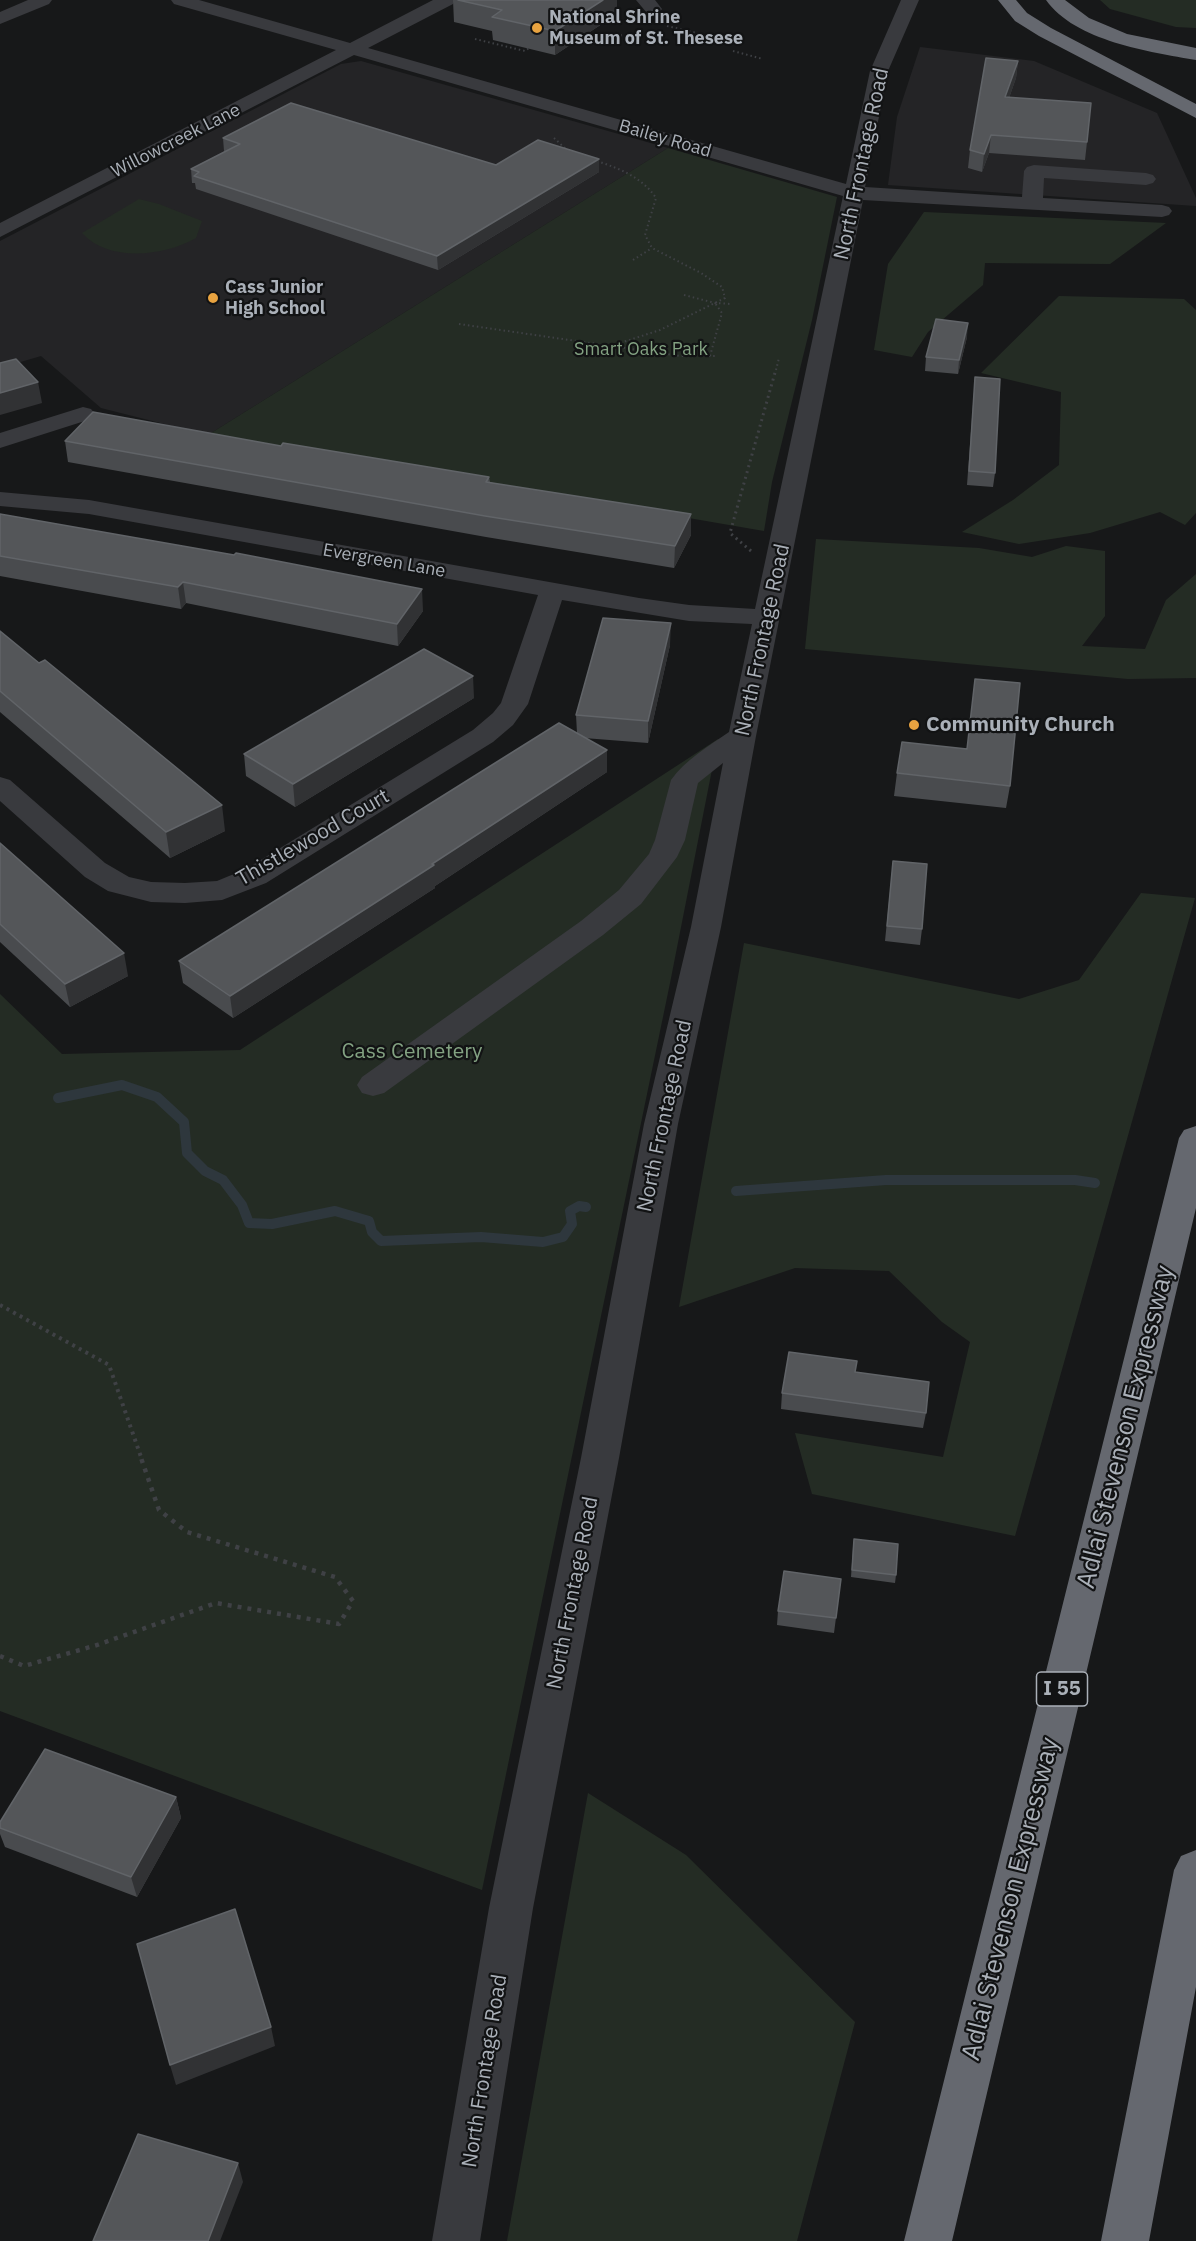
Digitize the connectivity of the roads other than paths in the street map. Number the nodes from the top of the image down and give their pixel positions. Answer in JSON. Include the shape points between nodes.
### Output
{"nodes":[{"id":1,"x":43,"y":0,"type":"edge"},
{"id":2,"x":180,"y":0,"type":"edge"},
{"id":3,"x":447,"y":0,"type":"edge"},
{"id":4,"x":910,"y":0,"type":"edge"},
{"id":5,"x":1007,"y":0,"type":"edge"},
{"id":6,"x":1055,"y":0,"type":"edge"},
{"id":7,"x":0,"y":19,"type":"edge"},
{"id":8,"x":351,"y":51,"type":"junction"},
{"id":9,"x":1196,"y":54,"type":"edge"},
{"id":10,"x":1196,"y":112,"type":"edge"},
{"id":11,"x":1146,"y":179,"type":"dead end"},
{"id":12,"x":855,"y":193,"type":"junction"},
{"id":13,"x":1032,"y":203,"type":"junction"},
{"id":14,"x":1162,"y":211,"type":"dead end"},
{"id":15,"x":0,"y":231,"type":"edge"},
{"id":16,"x":83,"y":414,"type":"dead end"},
{"id":17,"x":0,"y":441,"type":"edge"},
{"id":18,"x":0,"y":499,"type":"edge"},
{"id":19,"x":552,"y":591,"type":"junction"},
{"id":20,"x":768,"y":618,"type":"junction"},
{"id":21,"x":742,"y":736,"type":"junction"},
{"id":22,"x":0,"y":786,"type":"edge"},
{"id":23,"x":374,"y":1085,"type":"dead end"},
{"id":24,"x":1196,"y":1137,"type":"edge"},
{"id":25,"x":1196,"y":1870,"type":"edge"},
{"id":26,"x":456,"y":2241,"type":"edge"},
{"id":27,"x":928,"y":2241,"type":"edge"},
{"id":28,"x":1125,"y":2241,"type":"edge"}],
"edges":[{"from":1,"to":7,"type":"street"},
{"from":2,"to":8,"type":"street","name":"Bailey Road"},
{"from":3,"to":8,"type":"street","name":"Willowcreek Lane"},
{"from":4,"to":12,"type":"street","name":"North Frontage Road","via":[[879,71]]},
{"from":5,"to":10,"type":"highway","via":[[1021,17],[1045,32]]},
{"from":6,"to":9,"type":"highway","via":[[1069,14],[1111,34]]},
{"from":8,"to":12,"type":"street","name":"Bailey Road"},
{"from":8,"to":15,"type":"street","name":"Willowcreek Lane"},
{"from":11,"to":13,"type":"street","via":[[1034,171]]},
{"from":12,"to":13,"type":"street","name":"Bailey Road"},
{"from":12,"to":20,"type":"street","name":"North Frontage Road"},
{"from":13,"to":14,"type":"street","name":"Bailey Road"},
{"from":16,"to":17,"type":"street"},
{"from":18,"to":19,"type":"street","name":"Evergreen Lane","via":[[89,507]]},
{"from":19,"to":20,"type":"street","name":"Evergreen Lane","via":[[669,610]]},
{"from":19,"to":22,"type":"street","name":"Thistlewood Court","via":[[514,704],[503,719],[483,736],[290,857],[222,890],[151,892],[119,884],[95,870]]},
{"from":20,"to":21,"type":"street","name":"North Frontage Road"},
{"from":21,"to":23,"type":"street","via":[[685,780],[670,840],[662,857],[630,897]]},
{"from":21,"to":26,"type":"street","name":"North Frontage Road","via":[[706,927],[661,1124],[511,1908]]},
{"from":24,"to":27,"type":"highway","name":"Adlai Stevenson Expressway","number":"I 55"},
{"from":25,"to":28,"type":"highway"}]}
